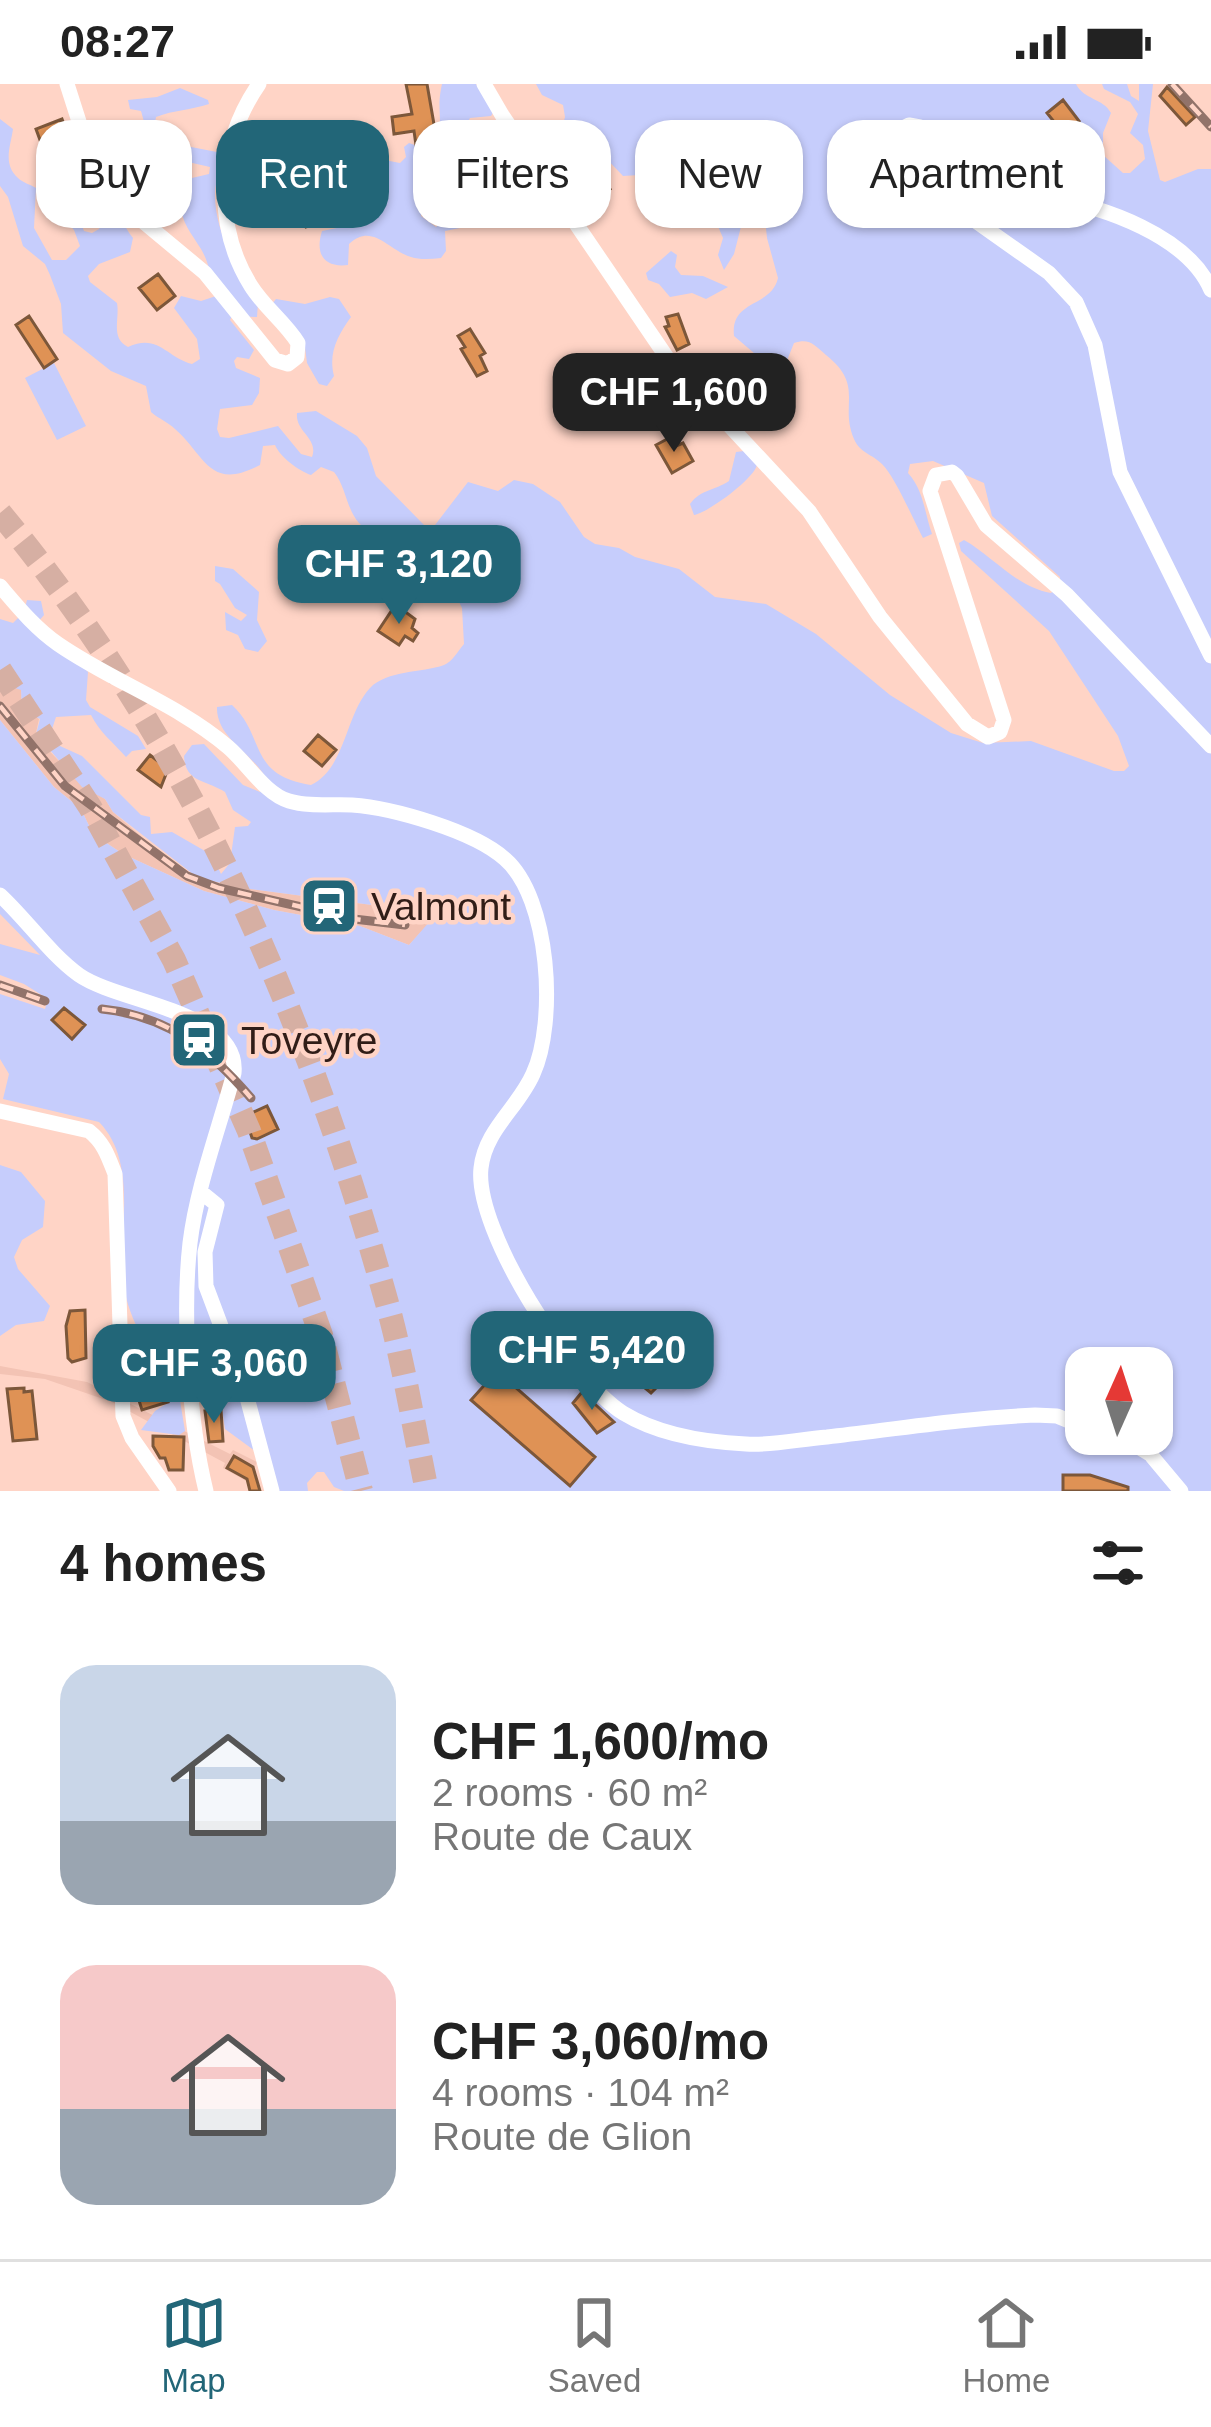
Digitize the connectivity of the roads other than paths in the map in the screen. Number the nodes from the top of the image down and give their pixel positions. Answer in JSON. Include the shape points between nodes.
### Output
{"nodes":[{"id":1,"x":67,"y":84,"type":"edge"},
{"id":2,"x":259,"y":84,"type":"edge"},
{"id":3,"x":484,"y":84,"type":"edge"},
{"id":4,"x":1211,"y":290,"type":"edge"},
{"id":5,"x":0,"y":586,"type":"edge"},
{"id":6,"x":1211,"y":656,"type":"edge"},
{"id":7,"x":1211,"y":746,"type":"edge"},
{"id":8,"x":0,"y":896,"type":"edge"},
{"id":9,"x":0,"y":1111,"type":"edge"},
{"id":10,"x":201,"y":1192,"type":"junction"},
{"id":11,"x":1065,"y":1419,"type":"edge"},
{"id":12,"x":1151,"y":1455,"type":"edge"},
{"id":13,"x":169,"y":1491,"type":"edge"},
{"id":14,"x":206,"y":1491,"type":"edge"},
{"id":15,"x":272,"y":1491,"type":"edge"},
{"id":16,"x":1181,"y":1491,"type":"edge"}],
"edges":[{"from":1,"to":2,"type":"street","via":[[83,134],[134,214],[205,273],[275,360],[288,364],[298,343],[243,272],[225,209],[236,125]]},
{"from":3,"to":7,"type":"street","via":[[653,339],[808,511],[967,724],[988,737],[1004,720],[930,491],[943,472],[957,476],[998,538],[1067,596]]},
{"from":4,"to":6,"type":"street","via":[[1195,262],[1170,242],[1081,205],[971,188],[952,176],[920,127],[899,130],[900,152],[926,186],[1076,302],[1095,345],[1126,486]]},
{"from":5,"to":11,"type":"street","via":[[58,644],[198,725],[277,796],[374,807],[459,832],[521,876],[540,932],[543,1047],[532,1078],[486,1143],[482,1202],[533,1305],[619,1411],[663,1431],[745,1444],[992,1418]]},
{"from":8,"to":10,"type":"street","via":[[78,974],[206,1026],[231,1048],[234,1073]]},
{"from":9,"to":13,"type":"street","via":[[88,1131],[107,1153],[115,1174],[122,1407],[129,1432]]},
{"from":10,"to":14,"type":"street","via":[[188,1292]]},
{"from":10,"to":15,"type":"street","via":[[217,1209],[205,1252],[207,1294],[245,1390]]},
{"from":12,"to":16,"type":"street"}]}
